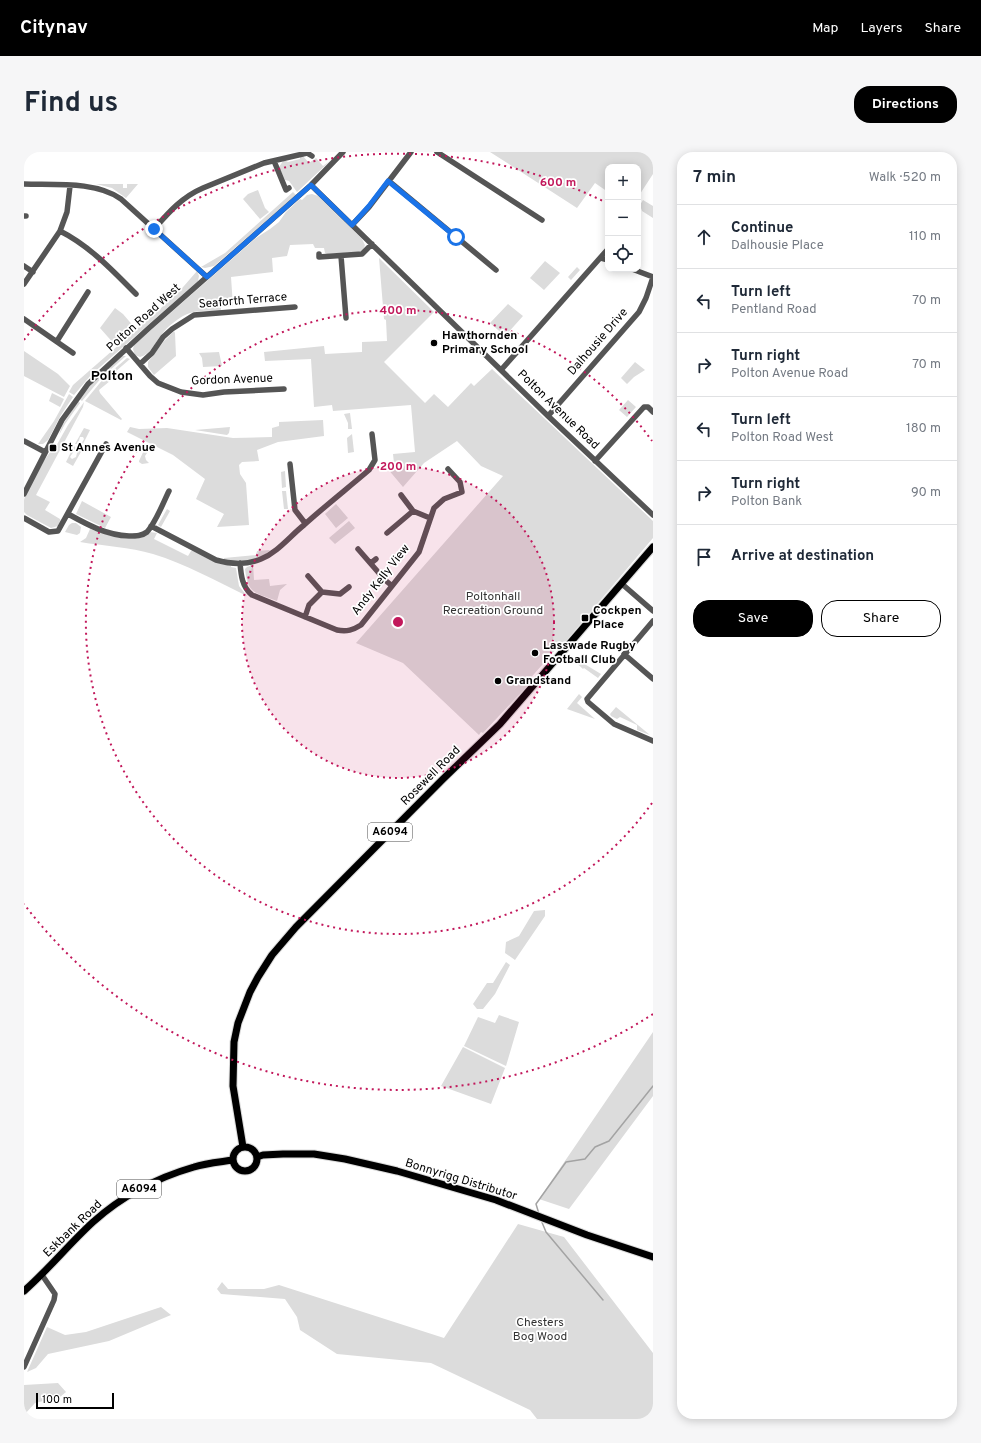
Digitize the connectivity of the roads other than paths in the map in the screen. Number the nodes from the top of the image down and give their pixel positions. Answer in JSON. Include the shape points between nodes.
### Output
{"nodes":[{"id":1,"x":343,"y":152,"type":"edge"},
{"id":2,"x":411,"y":152,"type":"edge"},
{"id":3,"x":436,"y":152,"type":"edge"},
{"id":4,"x":312,"y":156,"type":"dead end"},
{"id":5,"x":274,"y":161,"type":"junction"},
{"id":6,"x":388,"y":181,"type":"junction"},
{"id":7,"x":24,"y":184,"type":"edge"},
{"id":8,"x":311,"y":185,"type":"junction"},
{"id":9,"x":70,"y":186,"type":"junction"},
{"id":10,"x":289,"y":188,"type":"dead end"},
{"id":11,"x":542,"y":220,"type":"dead end"},
{"id":12,"x":352,"y":225,"type":"junction"},
{"id":13,"x":154,"y":229,"type":"junction"},
{"id":14,"x":60,"y":231,"type":"junction"},
{"id":15,"x":372,"y":244,"type":"junction"},
{"id":16,"x":605,"y":253,"type":"edge"},
{"id":17,"x":318,"y":254,"type":"dead end"},
{"id":18,"x":341,"y":256,"type":"junction"},
{"id":19,"x":601,"y":258,"type":"junction"},
{"id":20,"x":605,"y":259,"type":"edge"},
{"id":21,"x":24,"y":266,"type":"edge"},
{"id":22,"x":496,"y":270,"type":"dead end"},
{"id":23,"x":33,"y":272,"type":"junction"},
{"id":24,"x":640,"y":272,"type":"edge"},
{"id":25,"x":207,"y":277,"type":"junction"},
{"id":26,"x":653,"y":277,"type":"edge"},
{"id":27,"x":24,"y":284,"type":"edge"},
{"id":28,"x":88,"y":292,"type":"dead end"},
{"id":29,"x":136,"y":294,"type":"dead end"},
{"id":30,"x":295,"y":308,"type":"dead end"},
{"id":31,"x":24,"y":318,"type":"edge"},
{"id":32,"x":346,"y":318,"type":"dead end"},
{"id":33,"x":57,"y":340,"type":"junction"},
{"id":34,"x":126,"y":348,"type":"junction"},
{"id":35,"x":73,"y":353,"type":"dead end"},
{"id":36,"x":140,"y":364,"type":"junction"},
{"id":37,"x":501,"y":370,"type":"junction"},
{"id":38,"x":284,"y":389,"type":"dead end"},
{"id":39,"x":653,"y":412,"type":"edge"},
{"id":40,"x":548,"y":416,"type":"junction"},
{"id":41,"x":372,"y":434,"type":"dead end"},
{"id":42,"x":24,"y":441,"type":"edge"},
{"id":43,"x":106,"y":444,"type":"dead end"},
{"id":44,"x":45,"y":452,"type":"junction"},
{"id":45,"x":595,"y":461,"type":"junction"},
{"id":46,"x":290,"y":464,"type":"dead end"},
{"id":47,"x":448,"y":469,"type":"dead end"},
{"id":48,"x":170,"y":490,"type":"dead end"},
{"id":49,"x":24,"y":494,"type":"edge"},
{"id":50,"x":401,"y":495,"type":"dead end"},
{"id":51,"x":412,"y":511,"type":"junction"},
{"id":52,"x":68,"y":514,"type":"junction"},
{"id":53,"x":653,"y":515,"type":"edge"},
{"id":54,"x":24,"y":518,"type":"edge"},
{"id":55,"x":430,"y":518,"type":"junction"},
{"id":56,"x":306,"y":523,"type":"junction"},
{"id":57,"x":151,"y":526,"type":"junction"},
{"id":58,"x":387,"y":533,"type":"dead end"},
{"id":59,"x":653,"y":547,"type":"edge"},
{"id":60,"x":358,"y":549,"type":"dead end"},
{"id":61,"x":376,"y":559,"type":"dead end"},
{"id":62,"x":240,"y":563,"type":"junction"},
{"id":63,"x":370,"y":563,"type":"junction"},
{"id":64,"x":308,"y":576,"type":"dead end"},
{"id":65,"x":622,"y":584,"type":"junction"},
{"id":66,"x":391,"y":585,"type":"junction"},
{"id":67,"x":349,"y":588,"type":"dead end"},
{"id":68,"x":322,"y":592,"type":"junction"},
{"id":69,"x":653,"y":611,"type":"edge"},
{"id":70,"x":304,"y":617,"type":"junction"},
{"id":71,"x":653,"y":621,"type":"edge"},
{"id":72,"x":624,"y":654,"type":"junction"},
{"id":73,"x":653,"y":679,"type":"edge"},
{"id":74,"x":653,"y":741,"type":"edge"},
{"id":75,"x":243,"y":1146,"type":"junction"},
{"id":76,"x":257,"y":1157,"type":"junction"},
{"id":77,"x":233,"y":1160,"type":"junction"},
{"id":78,"x":653,"y":1257,"type":"edge"},
{"id":79,"x":42,"y":1275,"type":"junction"},
{"id":80,"x":24,"y":1291,"type":"edge"},
{"id":81,"x":24,"y":1367,"type":"edge"}],
"edges":[{"from":1,"to":8,"type":"street","name":"Polton Road West"},
{"from":2,"to":6,"type":"street"},
{"from":3,"to":11,"type":"street"},
{"from":4,"to":5,"type":"street","via":[[307,153]]},
{"from":5,"to":10,"type":"street","via":[[286,190]]},
{"from":5,"to":13,"type":"street","via":[[193,192],[179,202]]},
{"from":6,"to":12,"type":"street"},
{"from":6,"to":22,"type":"street"},
{"from":7,"to":9,"type":"street"},
{"from":8,"to":12,"type":"street","name":"Polton Avenue Road"},
{"from":8,"to":25,"type":"street","name":"Polton Road West"},
{"from":9,"to":13,"type":"street","via":[[95,187],[110,192]]},
{"from":9,"to":14,"type":"street","via":[[67,212]]},
{"from":12,"to":15,"type":"street","name":"Polton Avenue Road"},
{"from":13,"to":25,"type":"street"},
{"from":14,"to":23,"type":"street"},
{"from":14,"to":29,"type":"street","via":[[96,255]]},
{"from":15,"to":18,"type":"street","via":[[362,254]]},
{"from":15,"to":37,"type":"street","name":"Polton Avenue Road"},
{"from":16,"to":19,"type":"street"},
{"from":17,"to":18,"type":"street","via":[[319,257]]},
{"from":18,"to":32,"type":"street"},
{"from":19,"to":20,"type":"street"},
{"from":19,"to":37,"type":"street"},
{"from":21,"to":23,"type":"street"},
{"from":23,"to":27,"type":"street"},
{"from":24,"to":26,"type":"street"},
{"from":25,"to":34,"type":"street","name":"Polton Road West"},
{"from":26,"to":40,"type":"street","name":"Dalhousie Drive","via":[[639,312]]},
{"from":28,"to":33,"type":"street"},
{"from":30,"to":36,"type":"street","name":"Seaforth Terrace","via":[[194,315],[163,337],[152,353]]},
{"from":31,"to":33,"type":"street"},
{"from":33,"to":35,"type":"street"},
{"from":34,"to":36,"type":"street","name":"Gordon Avenue"},
{"from":34,"to":44,"type":"street","name":"Polton Road West","via":[[76,398]]},
{"from":36,"to":38,"type":"street","name":"Gordon Avenue","via":[[158,383],[188,394]]},
{"from":37,"to":40,"type":"street","name":"Polton Avenue Road"},
{"from":39,"to":45,"type":"street","via":[[646,406]]},
{"from":40,"to":45,"type":"street","name":"Polton Avenue Road"},
{"from":41,"to":56,"type":"street","via":[[375,460],[369,470]]},
{"from":42,"to":44,"type":"street"},
{"from":43,"to":52,"type":"street"},
{"from":44,"to":49,"type":"street","name":"Polton Road West"},
{"from":45,"to":53,"type":"street","name":"Polton Avenue Road"},
{"from":46,"to":56,"type":"street","via":[[295,510]]},
{"from":47,"to":55,"type":"street","name":"Andy Kelly View","via":[[460,482],[462,492],[444,499],[434,508]]},
{"from":48,"to":57,"type":"street"},
{"from":50,"to":51,"type":"street"},
{"from":51,"to":55,"type":"street"},
{"from":51,"to":58,"type":"street"},
{"from":52,"to":54,"type":"street","via":[[56,532],[49,532]]},
{"from":52,"to":57,"type":"street","via":[[113,534],[139,536]]},
{"from":55,"to":66,"type":"street","name":"Andy Kelly View","via":[[419,552]]},
{"from":56,"to":62,"type":"street","via":[[270,555],[256,561]]},
{"from":57,"to":62,"type":"street","via":[[216,560],[227,564]]},
{"from":59,"to":65,"type":"main road","name":"Rosewell Road","number":"A6094"},
{"from":60,"to":63,"type":"street"},
{"from":61,"to":63,"type":"street"},
{"from":62,"to":70,"type":"street","name":"Andy Kelly View","via":[[243,584],[248,592]]},
{"from":63,"to":66,"type":"street"},
{"from":64,"to":68,"type":"street"},
{"from":65,"to":69,"type":"street"},
{"from":65,"to":75,"type":"main road","name":"Rosewell Road","number":"A6094","via":[[500,724],[437,784],[296,927],[272,955],[250,992],[234,1042],[233,1086]]},
{"from":66,"to":70,"type":"street","name":"Andy Kelly View","via":[[361,625],[353,630],[337,630]]},
{"from":67,"to":68,"type":"street","via":[[340,594]]},
{"from":68,"to":70,"type":"street","via":[[309,605]]},
{"from":71,"to":72,"type":"street"},
{"from":72,"to":73,"type":"street"},
{"from":72,"to":74,"type":"street","via":[[587,699],[614,724]]},
{"from":75,"to":76,"type":"main road","via":[[251,1148]]},
{"from":75,"to":77,"type":"main road","via":[[236,1150]]},
{"from":76,"to":77,"type":"main road","via":[[255,1165],[248,1170],[240,1170]]},
{"from":76,"to":78,"type":"main road","name":"Bonnyrigg Distributor","via":[[314,1154],[360,1162],[496,1200]]},
{"from":77,"to":79,"type":"main road","name":"Eskbank Road","number":"A6094","via":[[195,1166],[154,1181],[126,1196],[93,1222]]},
{"from":79,"to":80,"type":"main road","name":"Eskbank Road","number":"A6094"},
{"from":79,"to":81,"type":"street","via":[[55,1294],[54,1300]]}]}
